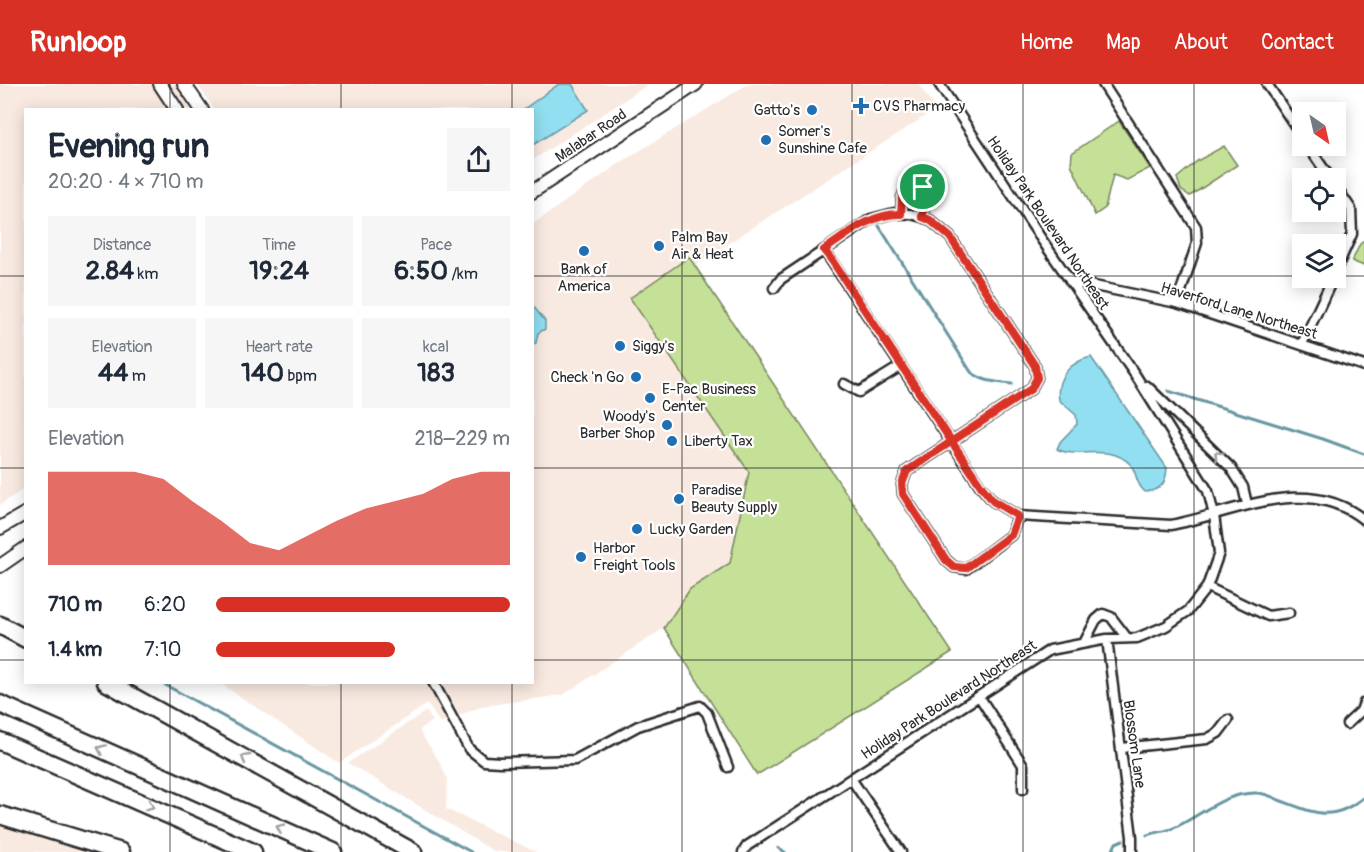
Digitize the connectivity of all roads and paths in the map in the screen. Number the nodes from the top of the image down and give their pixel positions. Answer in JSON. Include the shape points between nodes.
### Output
{"nodes":[{"id":1,"x":160,"y":84,"type":"edge"},
{"id":2,"x":184,"y":84,"type":"edge"},
{"id":3,"x":696,"y":84,"type":"edge"},
{"id":4,"x":939,"y":84,"type":"edge"},
{"id":5,"x":1103,"y":84,"type":"edge"},
{"id":6,"x":1268,"y":84,"type":"edge"},
{"id":7,"x":176,"y":108,"type":"edge"},
{"id":8,"x":201,"y":108,"type":"edge"},
{"id":9,"x":1292,"y":121,"type":"edge"},
{"id":10,"x":534,"y":191,"type":"edge"},
{"id":11,"x":1346,"y":202,"type":"edge"},
{"id":12,"x":901,"y":214,"type":"junction"},
{"id":13,"x":922,"y":217,"type":"junction"},
{"id":14,"x":1346,"y":247,"type":"edge"},
{"id":15,"x":824,"y":250,"type":"junction"},
{"id":16,"x":1070,"y":281,"type":"junction"},
{"id":17,"x":774,"y":288,"type":"dead end"},
{"id":18,"x":1328,"y":288,"type":"edge"},
{"id":19,"x":1177,"y":303,"type":"junction"},
{"id":20,"x":1302,"y":344,"type":"junction"},
{"id":21,"x":901,"y":366,"type":"junction"},
{"id":22,"x":1364,"y":366,"type":"edge"},
{"id":23,"x":1136,"y":375,"type":"junction"},
{"id":24,"x":844,"y":384,"type":"dead end"},
{"id":25,"x":951,"y":441,"type":"junction"},
{"id":26,"x":1247,"y":504,"type":"junction"},
{"id":27,"x":23,"y":514,"type":"edge"},
{"id":28,"x":1214,"y":515,"type":"junction"},
{"id":29,"x":1018,"y":516,"type":"junction"},
{"id":30,"x":1364,"y":520,"type":"edge"},
{"id":31,"x":0,"y":528,"type":"edge"},
{"id":32,"x":24,"y":549,"type":"edge"},
{"id":33,"x":0,"y":566,"type":"edge"},
{"id":34,"x":1207,"y":587,"type":"junction"},
{"id":35,"x":1288,"y":613,"type":"dead end"},
{"id":36,"x":0,"y":625,"type":"edge"},
{"id":37,"x":24,"y":638,"type":"edge"},
{"id":38,"x":1127,"y":638,"type":"junction"},
{"id":39,"x":1107,"y":639,"type":"junction"},
{"id":40,"x":1084,"y":643,"type":"junction"},
{"id":41,"x":110,"y":684,"type":"edge"},
{"id":42,"x":434,"y":684,"type":"edge"},
{"id":43,"x":980,"y":696,"type":"junction"},
{"id":44,"x":1364,"y":703,"type":"edge"},
{"id":45,"x":0,"y":704,"type":"edge"},
{"id":46,"x":1228,"y":720,"type":"dead end"},
{"id":47,"x":1347,"y":724,"type":"dead end"},
{"id":48,"x":0,"y":741,"type":"edge"},
{"id":49,"x":1122,"y":748,"type":"junction"},
{"id":50,"x":729,"y":767,"type":"dead end"},
{"id":51,"x":852,"y":780,"type":"junction"},
{"id":52,"x":1023,"y":789,"type":"dead end"},
{"id":53,"x":0,"y":815,"type":"edge"},
{"id":54,"x":121,"y":852,"type":"edge"},
{"id":55,"x":253,"y":852,"type":"edge"},
{"id":56,"x":333,"y":852,"type":"edge"},
{"id":57,"x":413,"y":852,"type":"edge"},
{"id":58,"x":743,"y":852,"type":"edge"},
{"id":59,"x":902,"y":852,"type":"edge"},
{"id":60,"x":1132,"y":852,"type":"edge"}],
"edges":[{"from":1,"to":7,"type":"main road"},
{"from":2,"to":8,"type":"main road"},
{"from":3,"to":10,"type":"main road","name":"Malabar Road"},
{"from":4,"to":16,"type":"street","name":"Holiday Park Boulevard Northeast"},
{"from":5,"to":19,"type":"street","via":[[1196,227],[1197,243]]},
{"from":6,"to":9,"type":"street"},
{"from":11,"to":14,"type":"street","via":[[1351,209],[1352,234]]},
{"from":12,"to":13,"type":"street"},
{"from":12,"to":13,"type":"street","via":[[902,198],[913,184],[923,187],[927,197]]},
{"from":12,"to":15,"type":"street","via":[[871,219]]},
{"from":13,"to":25,"type":"street","via":[[950,237],[1035,366],[1037,378],[1031,389]]},
{"from":15,"to":17,"type":"street","via":[[780,279]]},
{"from":15,"to":21,"type":"street"},
{"from":16,"to":19,"type":"street","name":"Haverford Lane Northeast"},
{"from":16,"to":23,"type":"street","name":"Holiday Park Boulevard Northeast"},
{"from":18,"to":20,"type":"street"},
{"from":19,"to":20,"type":"street","name":"Haverford Lane Northeast"},
{"from":20,"to":22,"type":"street","name":"Haverford Lane Northeast"},
{"from":21,"to":24,"type":"street","via":[[859,392]]},
{"from":21,"to":25,"type":"street"},
{"from":26,"to":23,"type":"street","name":"Holiday Park Boulevard Northeast","one_way":true,"via":[[1243,487],[1231,468]]},
{"from":23,"to":28,"type":"street","name":"Holiday Park Boulevard Northeast","via":[[1208,491]]},
{"from":25,"to":29,"type":"street","via":[[993,501]]},
{"from":25,"to":29,"type":"street","via":[[907,471],[902,484],[903,494],[946,560],[954,567],[966,568],[1011,535]]},
{"from":26,"to":28,"type":"street"},
{"from":26,"to":30,"type":"street","via":[[1302,497],[1336,504]]},
{"from":27,"to":31,"type":"main road"},
{"from":28,"to":29,"type":"street","via":[[1172,525]]},
{"from":28,"to":34,"type":"street","name":"Holiday Park Boulevard Northeast","via":[[1219,553]]},
{"from":32,"to":33,"type":"main road"},
{"from":34,"to":35,"type":"street","via":[[1268,616]]},
{"from":34,"to":38,"type":"street","name":"Holiday Park Boulevard Northeast","via":[[1188,611],[1166,626]]},
{"from":36,"to":37,"type":"highway"},
{"from":38,"to":39,"type":"street","name":"Holiday Park Boulevard Northeast"},
{"from":38,"to":40,"type":"street","via":[[1111,617],[1103,614]]},
{"from":39,"to":40,"type":"street","name":"Holiday Park Boulevard Northeast"},
{"from":39,"to":49,"type":"street","name":"Blossom Lane"},
{"from":40,"to":43,"type":"street","name":"Holiday Park Boulevard Northeast","via":[[1050,650]]},
{"from":57,"to":41,"type":"highway","one_way":true},
{"from":42,"to":50,"type":"street","via":[[469,749],[484,761],[575,760],[638,726],[700,706],[707,713]]},
{"from":43,"to":51,"type":"street","name":"Holiday Park Boulevard Northeast"},
{"from":43,"to":52,"type":"street","via":[[1023,765]]},
{"from":44,"to":47,"type":"street"},
{"from":56,"to":45,"type":"highway","one_way":true},
{"from":46,"to":49,"type":"street","via":[[1207,739]]},
{"from":48,"to":55,"type":"highway","one_way":true},
{"from":49,"to":60,"type":"street","name":"Blossom Lane"},
{"from":51,"to":58,"type":"street","name":"Holiday Park Boulevard Northeast"},
{"from":51,"to":59,"type":"street"},
{"from":53,"to":54,"type":"highway"}]}
